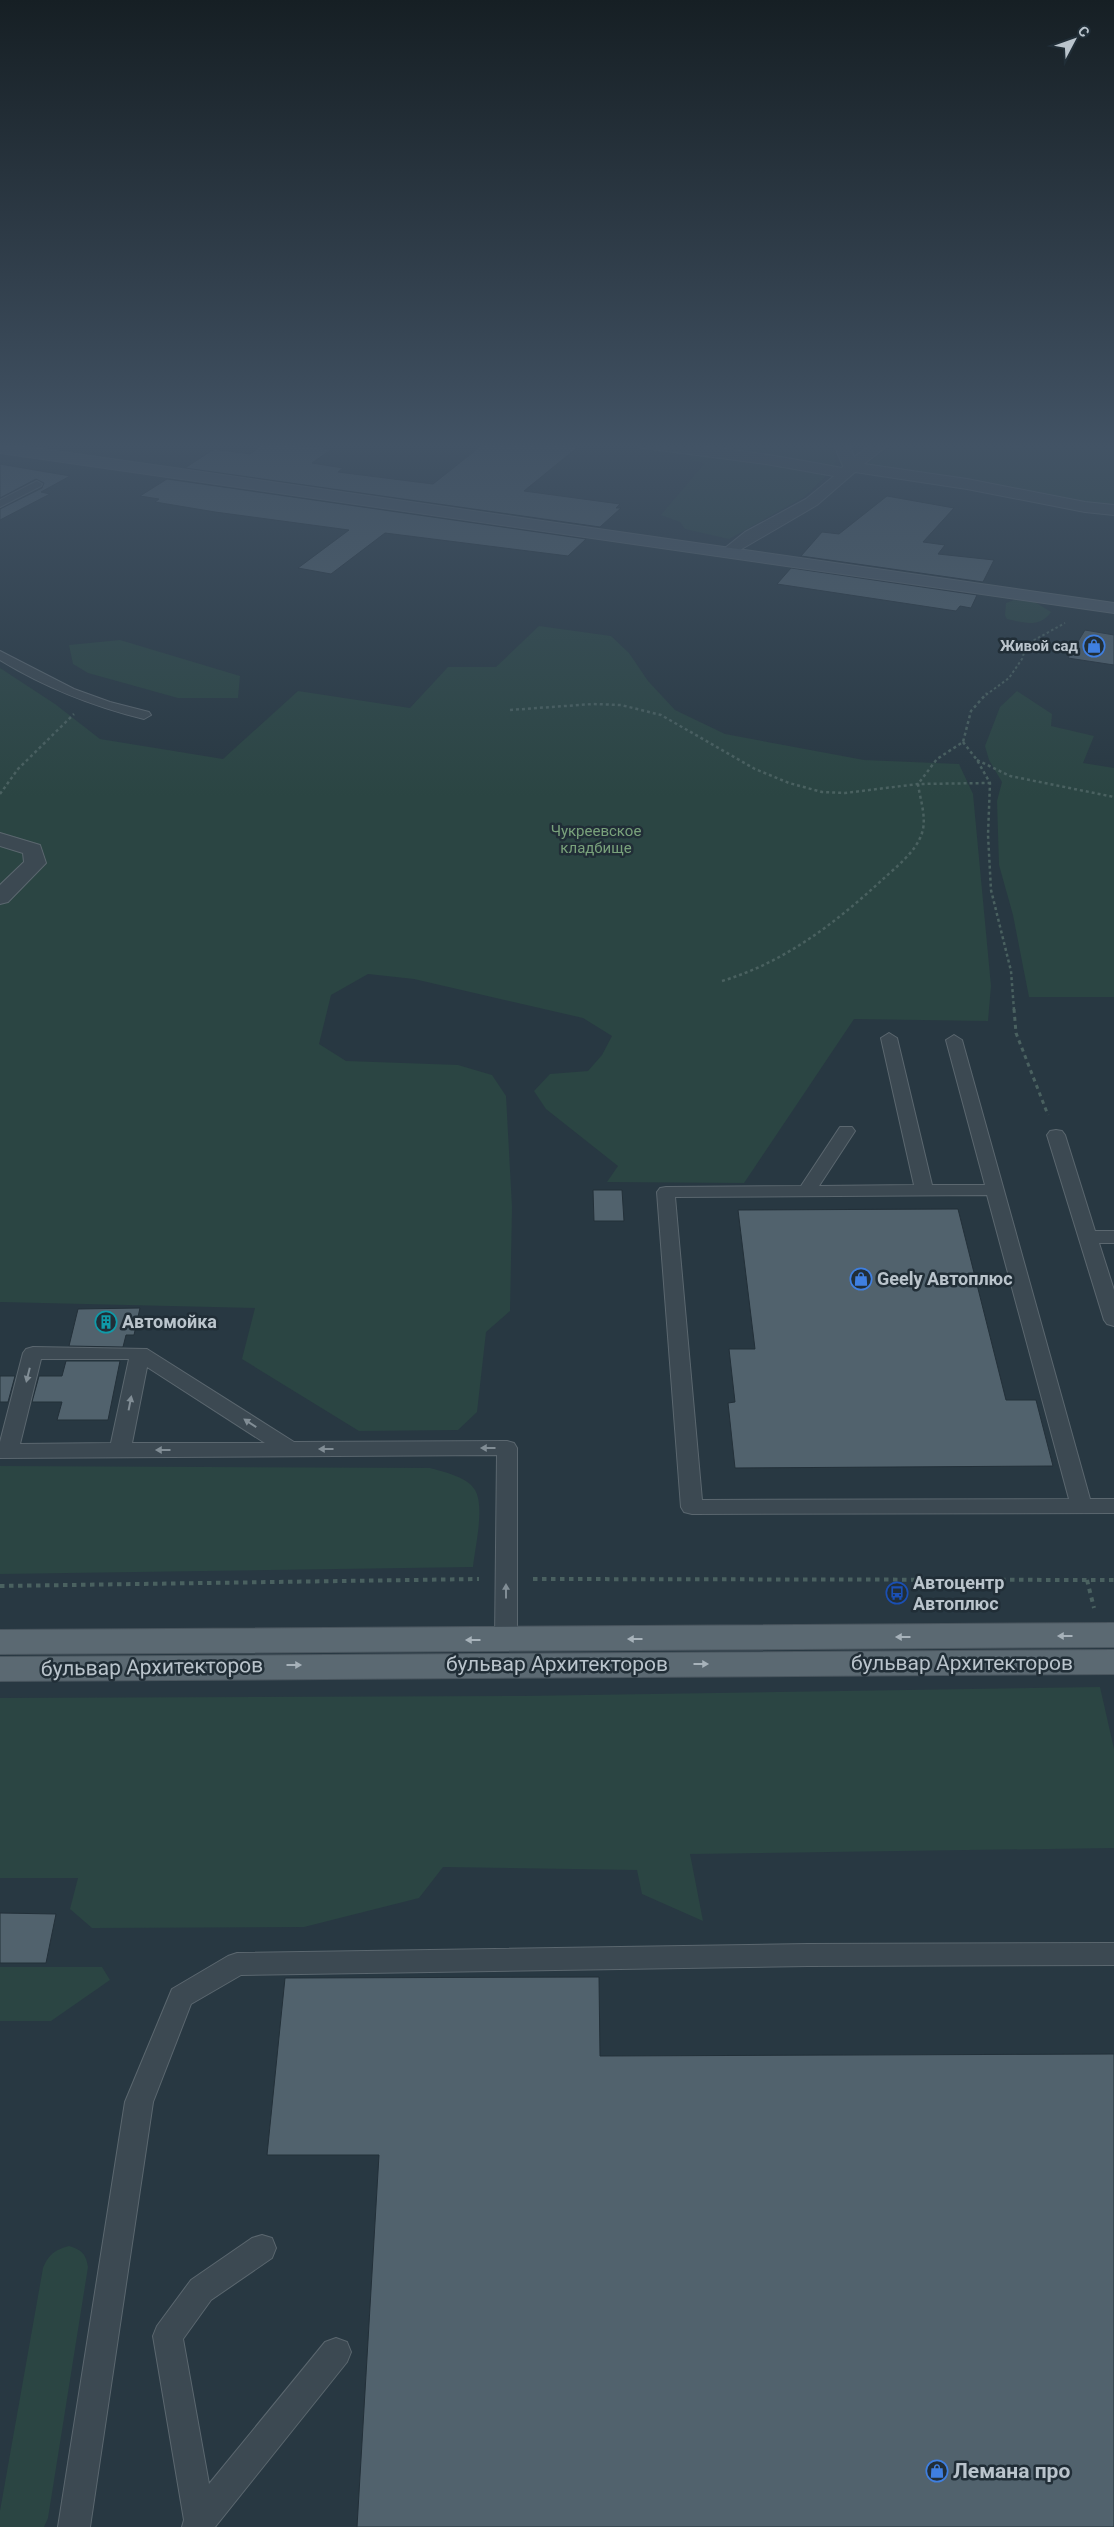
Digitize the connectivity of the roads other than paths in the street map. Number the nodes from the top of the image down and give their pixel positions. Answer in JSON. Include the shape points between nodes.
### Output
{"nodes":[{"id":1,"x":782,"y":560,"type":"edge"},
{"id":2,"x":1114,"y":608,"type":"edge"},
{"id":3,"x":0,"y":655,"type":"edge"},
{"id":4,"x":144,"y":715,"type":"dead end"},
{"id":5,"x":0,"y":839,"type":"edge"},
{"id":6,"x":0,"y":897,"type":"edge"},
{"id":7,"x":889,"y":1038,"type":"dead end"},
{"id":8,"x":954,"y":1040,"type":"dead end"},
{"id":9,"x":846,"y":1131,"type":"dead end"},
{"id":10,"x":1056,"y":1135,"type":"road end"},
{"id":11,"x":924,"y":1190,"type":"junction"},
{"id":12,"x":995,"y":1190,"type":"junction"},
{"id":13,"x":806,"y":1191,"type":"junction"},
{"id":14,"x":1088,"y":1237,"type":"junction"},
{"id":15,"x":1114,"y":1237,"type":"edge"},
{"id":16,"x":1114,"y":1320,"type":"edge"},
{"id":17,"x":140,"y":1353,"type":"junction"},
{"id":18,"x":291,"y":1450,"type":"junction"},
{"id":19,"x":4,"y":1451,"type":"edge"},
{"id":20,"x":120,"y":1451,"type":"junction"},
{"id":21,"x":1080,"y":1505,"type":"junction"},
{"id":22,"x":1114,"y":1506,"type":"edge"},
{"id":23,"x":1114,"y":1635,"type":"edge"},
{"id":24,"x":506,"y":1640,"type":"junction"},
{"id":25,"x":0,"y":1642,"type":"edge"},
{"id":26,"x":1114,"y":1662,"type":"edge"},
{"id":27,"x":0,"y":1669,"type":"edge"},
{"id":28,"x":1114,"y":1954,"type":"edge"},
{"id":29,"x":262,"y":2248,"type":"dead end"},
{"id":30,"x":336,"y":2352,"type":"dead end"},
{"id":31,"x":199,"y":2523,"type":"edge"},
{"id":32,"x":74,"y":2527,"type":"edge"}],
"edges":[{"from":1,"to":2,"type":"main road"},
{"from":3,"to":4,"type":"lane","via":[[60,689]]},
{"from":5,"to":6,"type":"street","via":[[33,850],[35,863]]},
{"from":7,"to":11,"type":"lane"},
{"from":8,"to":12,"type":"lane"},
{"from":9,"to":13,"type":"lane"},
{"from":10,"to":14,"type":"lane"},
{"from":11,"to":12,"type":"lane"},
{"from":11,"to":13,"type":"lane"},
{"from":12,"to":21,"type":"lane"},
{"from":13,"to":21,"type":"lane","via":[[666,1192],[692,1507]]},
{"from":14,"to":15,"type":"lane"},
{"from":14,"to":16,"type":"lane"},
{"from":18,"to":17,"type":"lane","one_way":true},
{"from":17,"to":19,"type":"lane","one_way":true,"via":[[33,1354]]},
{"from":20,"to":17,"type":"lane","one_way":true},
{"from":18,"to":20,"type":"lane","one_way":true},
{"from":24,"to":18,"type":"lane","one_way":true,"via":[[507,1448]]},
{"from":19,"to":20,"type":"lane"},
{"from":21,"to":22,"type":"lane"},
{"from":23,"to":24,"type":"main road","name":"бульвар Архитекторов","one_way":true},
{"from":24,"to":25,"type":"main road","name":"бульвар Архитекторов","one_way":true},
{"from":27,"to":26,"type":"main road","name":"бульвар Архитекторов","one_way":true},
{"from":28,"to":32,"type":"lane","via":[[238,1964],[181,1998],[140,2102]]},
{"from":29,"to":31,"type":"lane","via":[[202,2290],[168,2336]]},
{"from":30,"to":31,"type":"lane"}]}
